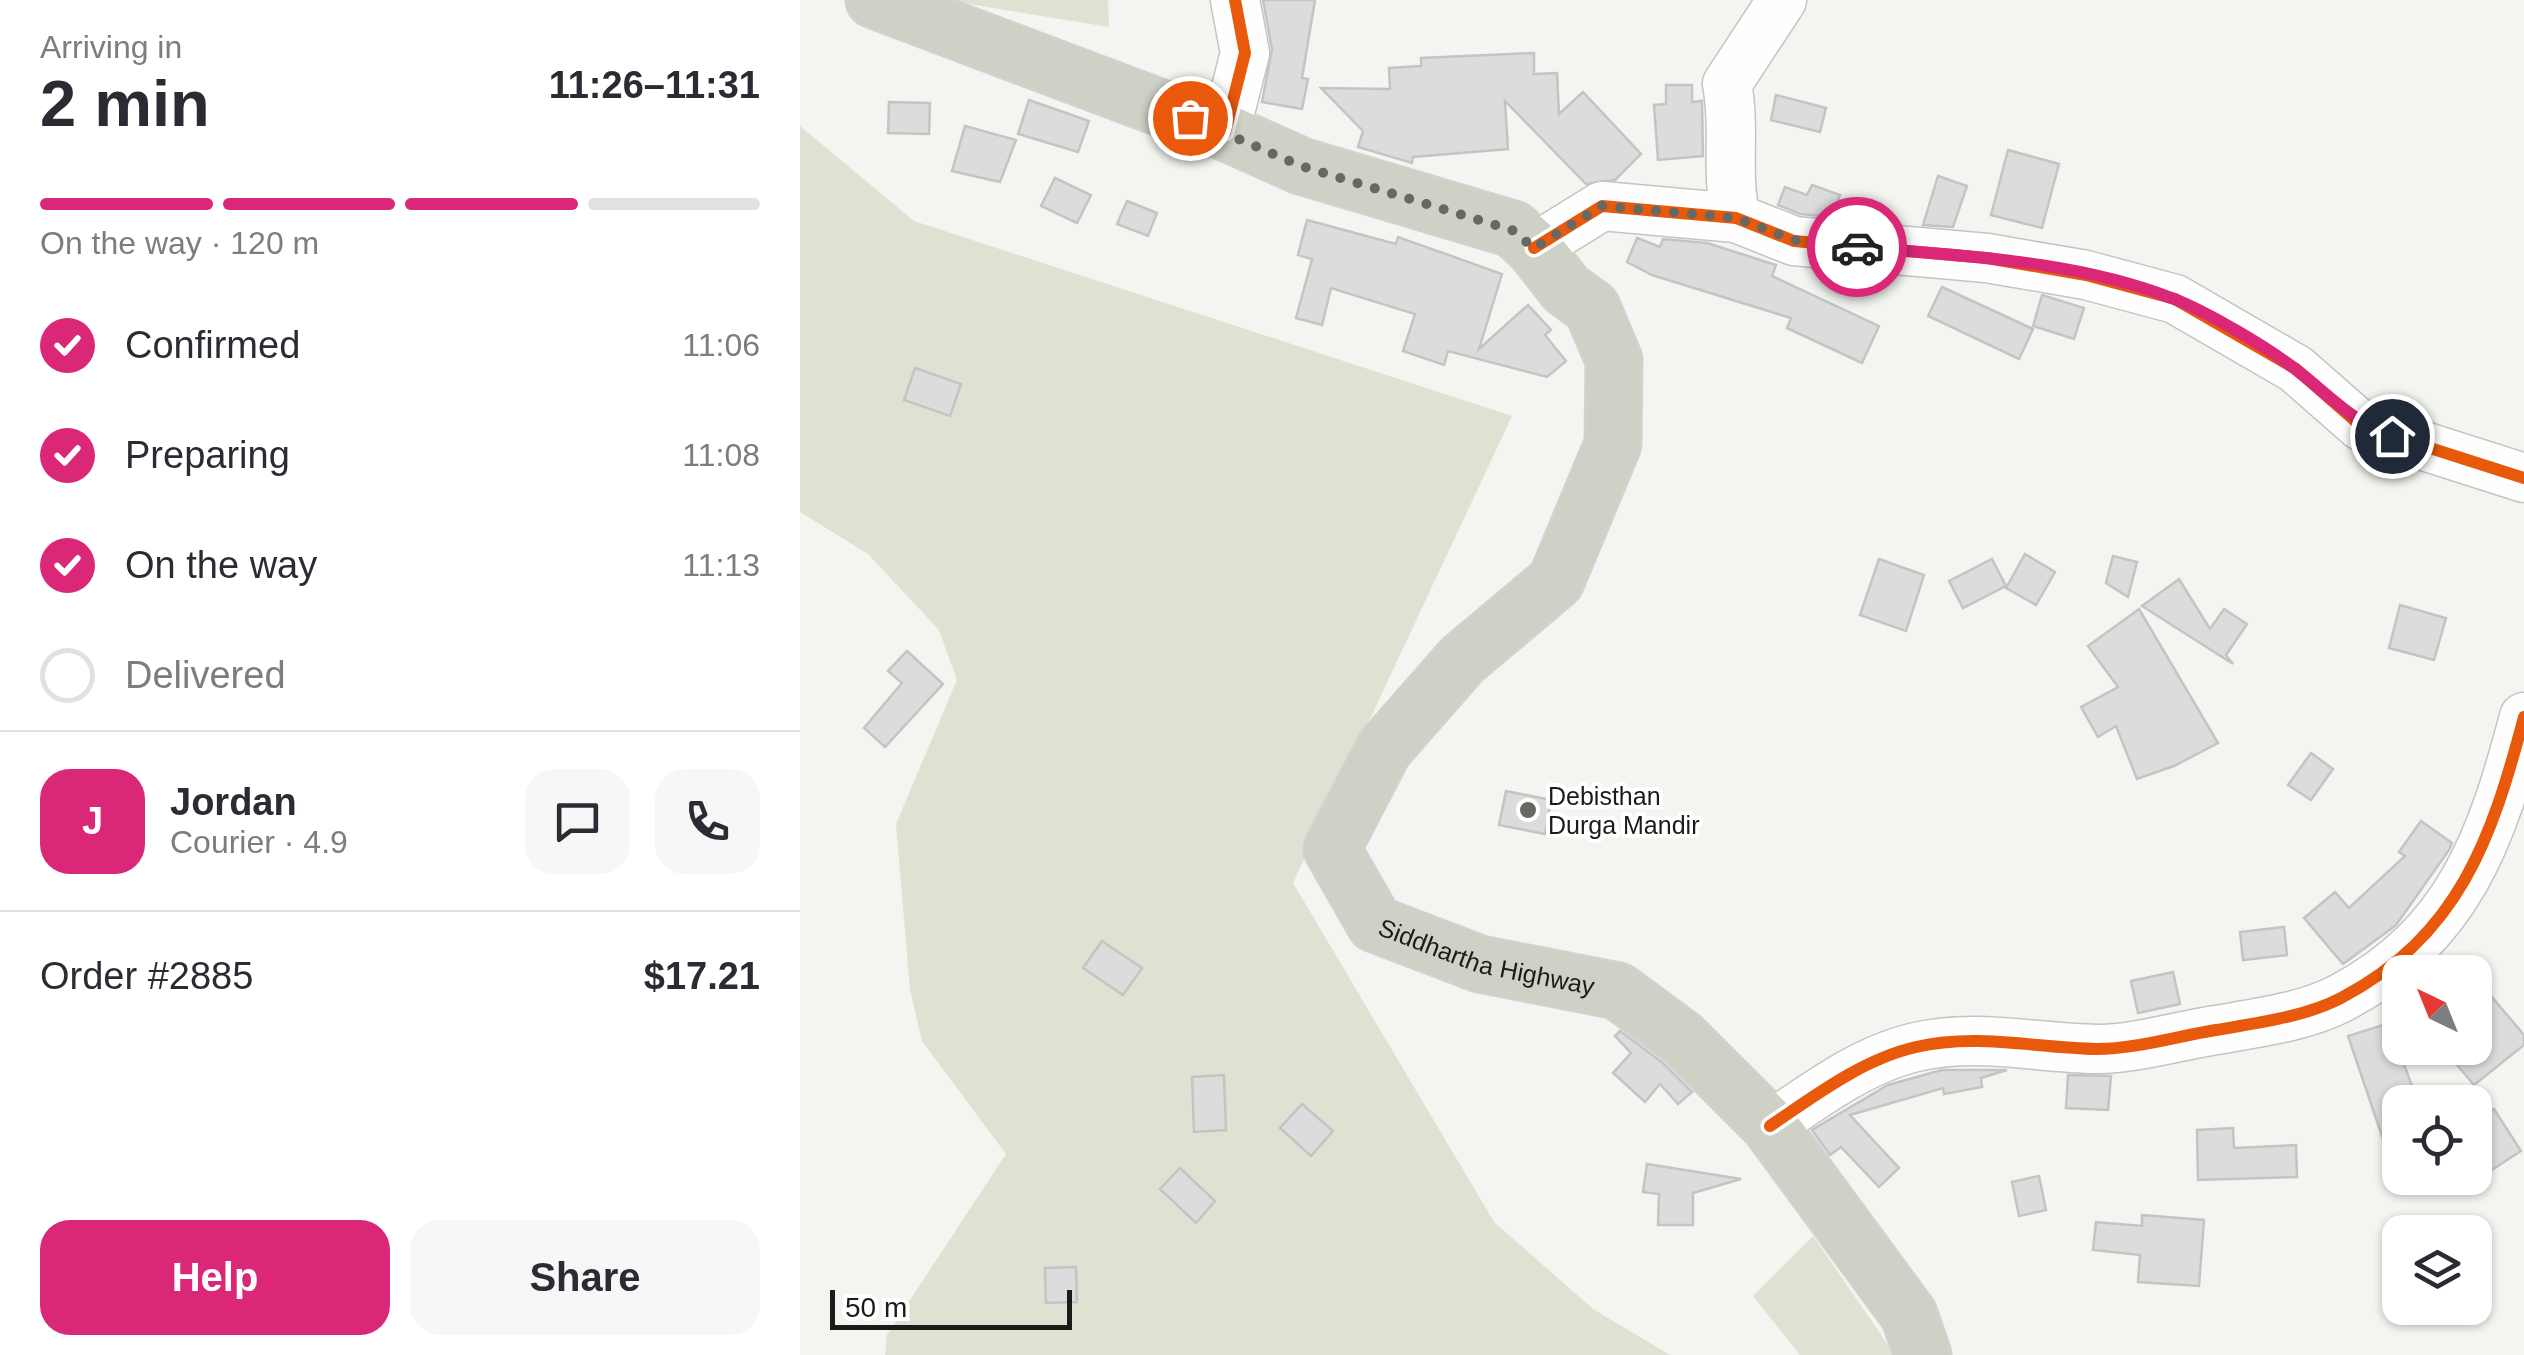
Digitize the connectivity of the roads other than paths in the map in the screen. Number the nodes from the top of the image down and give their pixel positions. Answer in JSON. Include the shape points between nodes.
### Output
{"nodes":[{"id":1,"x":874,"y":0,"type":"edge"},
{"id":2,"x":1235,"y":0,"type":"edge"},
{"id":3,"x":1782,"y":0,"type":"edge"},
{"id":4,"x":1226,"y":132,"type":"junction"},
{"id":5,"x":1736,"y":218,"type":"junction"},
{"id":6,"x":1534,"y":248,"type":"junction"},
{"id":7,"x":2524,"y":478,"type":"edge"},
{"id":8,"x":2524,"y":717,"type":"edge"},
{"id":9,"x":1770,"y":1126,"type":"junction"},
{"id":10,"x":1923,"y":1355,"type":"edge"}],
"edges":[{"from":1,"to":4,"type":"highway","name":"Siddhartha Highway"},
{"from":2,"to":4,"type":"street","via":[[1246,53]]},
{"from":3,"to":5,"type":"street","via":[[1727,84],[1728,188]]},
{"from":4,"to":6,"type":"highway","name":"Siddhartha Highway","via":[[1301,166],[1497,224]]},
{"from":5,"to":6,"type":"street","via":[[1602,206]]},
{"from":5,"to":7,"type":"street","via":[[1794,240],[1987,258],[2175,299],[2296,369],[2361,426]]},
{"from":6,"to":9,"type":"highway","name":"Siddhartha Highway","via":[[1566,289],[1592,308],[1614,360],[1613,444],[1556,580],[1462,660],[1384,750],[1332,849],[1374,924],[1480,964],[1618,992],[1682,1038]]},
{"from":8,"to":9,"type":"street","via":[[2506,784],[2462,892],[2410,951],[2339,999],[2266,1021],[2099,1049],[2000,1039],[1914,1047],[1866,1067]]},
{"from":9,"to":10,"type":"highway","name":"Siddhartha Highway","via":[[1909,1314]]}]}
